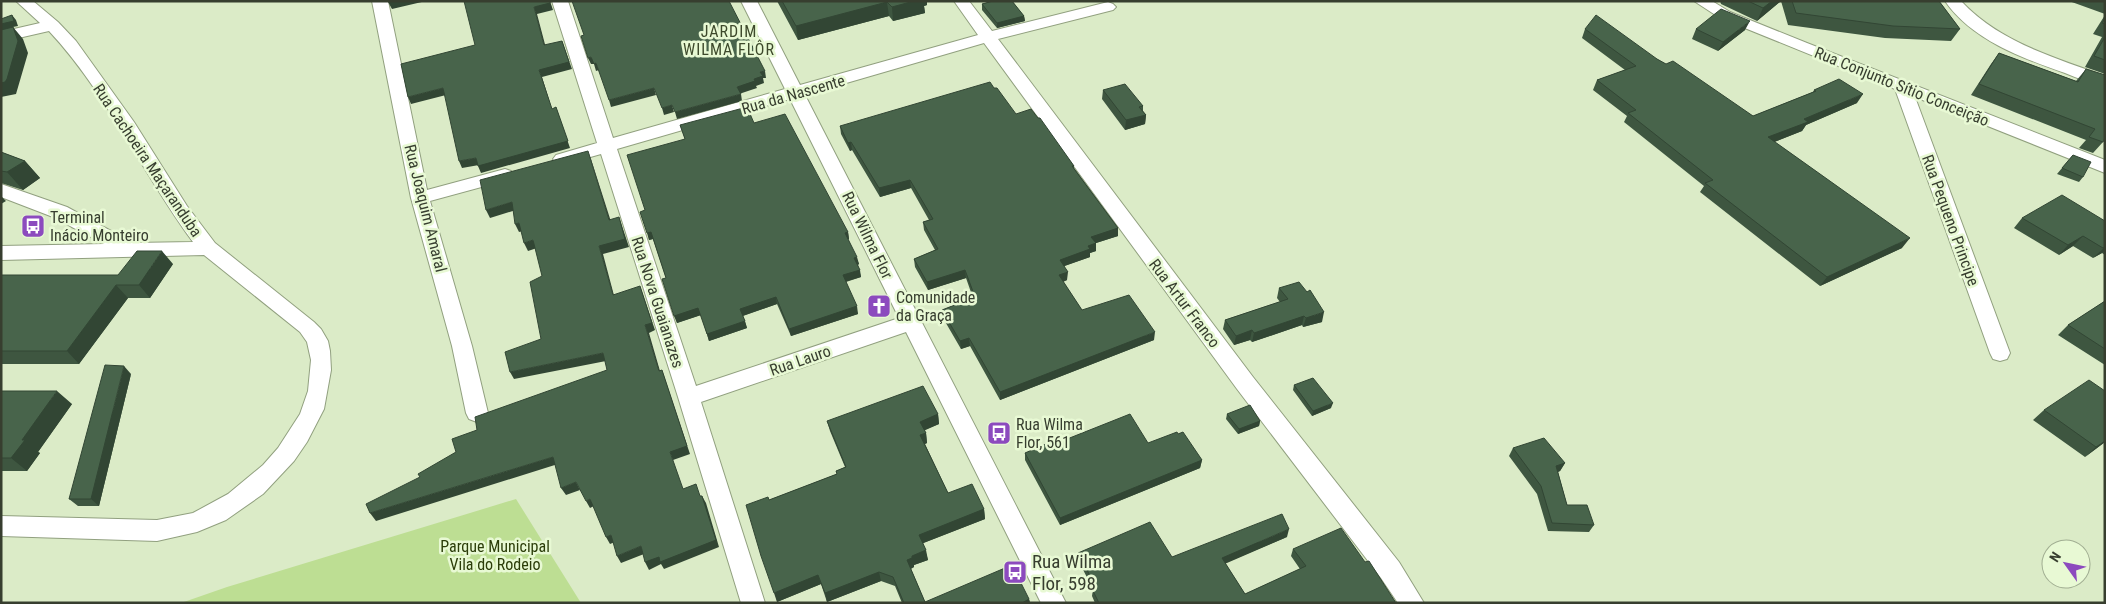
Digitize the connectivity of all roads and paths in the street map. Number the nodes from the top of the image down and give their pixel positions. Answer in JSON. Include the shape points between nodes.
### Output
{"nodes":[{"id":1,"x":22,"y":1,"type":"edge"},
{"id":2,"x":380,"y":1,"type":"edge"},
{"id":3,"x":560,"y":1,"type":"edge"},
{"id":4,"x":749,"y":1,"type":"edge"},
{"id":5,"x":961,"y":1,"type":"edge"},
{"id":6,"x":1701,"y":1,"type":"edge"},
{"id":7,"x":1952,"y":1,"type":"edge"},
{"id":8,"x":1108,"y":7,"type":"dead end"},
{"id":9,"x":52,"y":25,"type":"junction"},
{"id":10,"x":1,"y":37,"type":"edge"},
{"id":11,"x":987,"y":38,"type":"junction"},
{"id":12,"x":2105,"y":82,"type":"edge"},
{"id":13,"x":1902,"y":86,"type":"junction"},
{"id":14,"x":797,"y":93,"type":"junction"},
{"id":15,"x":608,"y":147,"type":"junction"},
{"id":16,"x":542,"y":165,"type":"edge"},
{"id":17,"x":2105,"y":167,"type":"edge"},
{"id":18,"x":523,"y":170,"type":"edge"},
{"id":19,"x":1,"y":190,"type":"edge"},
{"id":20,"x":420,"y":198,"type":"junction"},
{"id":21,"x":208,"y":248,"type":"junction"},
{"id":22,"x":130,"y":250,"type":"junction"},
{"id":23,"x":1,"y":253,"type":"edge"},
{"id":24,"x":911,"y":322,"type":"junction"},
{"id":25,"x":2000,"y":353,"type":"dead end"},
{"id":26,"x":689,"y":398,"type":"junction"},
{"id":27,"x":477,"y":413,"type":"dead end"},
{"id":28,"x":1,"y":526,"type":"edge"},
{"id":29,"x":754,"y":603,"type":"edge"},
{"id":30,"x":1054,"y":603,"type":"edge"},
{"id":31,"x":1412,"y":603,"type":"edge"}],
"edges":[{"from":1,"to":9,"type":"street","name":"Rua Cachoeira Maçaranduba"},
{"from":2,"to":20,"type":"street","name":"Rua Joaquim Amaral"},
{"from":3,"to":15,"type":"street","name":"Rua Nova Guaianazes"},
{"from":4,"to":14,"type":"street","name":"Rua Wilma Flor"},
{"from":5,"to":11,"type":"street","name":"Rua Artur Franco"},
{"from":6,"to":13,"type":"street","name":"Rua Conjunto Sítio Conceição","via":[[1742,22]]},
{"from":7,"to":12,"type":"street","via":[[1982,29],[2016,48]]},
{"from":8,"to":11,"type":"street","name":"Rua da Nascente"},
{"from":9,"to":10,"type":"street"},
{"from":9,"to":21,"type":"street","name":"Rua Cachoeira Maçaranduba","via":[[70,44],[128,126],[180,211]]},
{"from":11,"to":14,"type":"street","name":"Rua da Nascente"},
{"from":11,"to":31,"type":"street","name":"Rua Artur Franco"},
{"from":13,"to":17,"type":"street","name":"Rua Conjunto Sítio Conceição"},
{"from":13,"to":25,"type":"street","name":"Rua Pequeno Principe"},
{"from":14,"to":15,"type":"street","name":"Rua da Nascente"},
{"from":14,"to":24,"type":"street","name":"Rua Wilma Flor"},
{"from":15,"to":16,"type":"street","name":"Rua da Nascente"},
{"from":15,"to":26,"type":"street","name":"Rua Nova Guaianazes"},
{"from":18,"to":20,"type":"street"},
{"from":19,"to":22,"type":"street","via":[[60,212]]},
{"from":20,"to":27,"type":"street","name":"Rua Joaquim Amaral","via":[[462,346]]},
{"from":21,"to":22,"type":"street"},
{"from":21,"to":28,"type":"street","name":"Rua Cachoeira Maçaranduba","via":[[290,312],[318,342],[321,367],[316,406],[290,449],[262,480],[223,510],[175,528],[129,531]]},
{"from":22,"to":23,"type":"street"},
{"from":24,"to":26,"type":"street","name":"Rua Lauro"},
{"from":24,"to":30,"type":"street","name":"Rua Wilma Flor"},
{"from":26,"to":29,"type":"street","name":"Rua Nova Guaianazes"}]}
